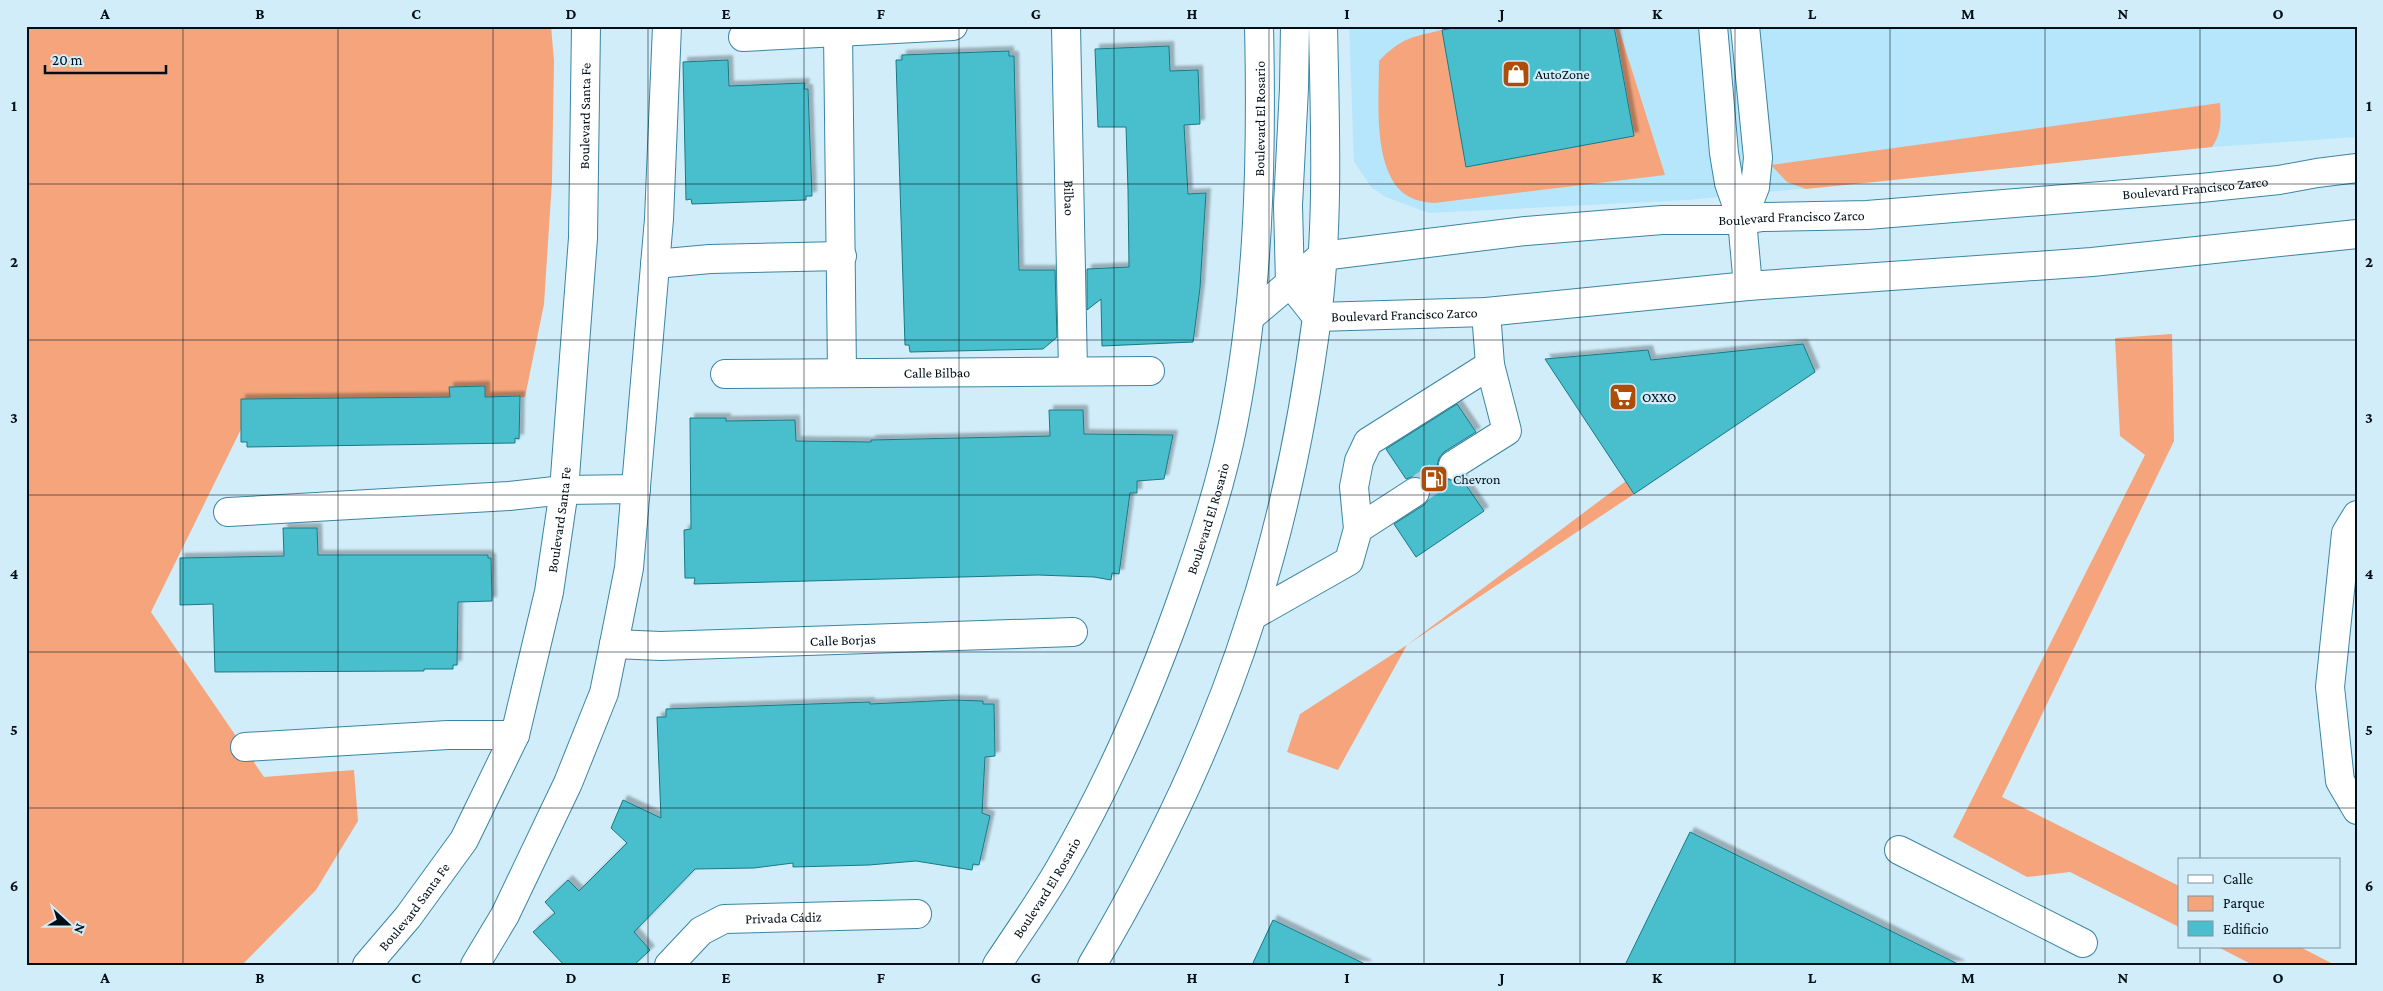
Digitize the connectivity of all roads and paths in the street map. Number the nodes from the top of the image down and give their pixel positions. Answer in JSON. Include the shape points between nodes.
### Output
{"nodes":[{"id":1,"x":586,"y":26,"type":"edge"},
{"id":2,"x":667,"y":26,"type":"edge"},
{"id":3,"x":953,"y":26,"type":"edge"},
{"id":4,"x":1066,"y":26,"type":"edge"},
{"id":5,"x":1259,"y":26,"type":"edge"},
{"id":6,"x":1295,"y":26,"type":"edge"},
{"id":7,"x":1323,"y":26,"type":"edge"},
{"id":8,"x":1713,"y":26,"type":"edge"},
{"id":9,"x":1745,"y":26,"type":"edge"},
{"id":10,"x":838,"y":32,"type":"junction"},
{"id":11,"x":743,"y":37,"type":"dead end"},
{"id":12,"x":2357,"y":168,"type":"edge"},
{"id":13,"x":1742,"y":220,"type":"junction"},
{"id":14,"x":2357,"y":234,"type":"edge"},
{"id":15,"x":842,"y":256,"type":"junction"},
{"id":16,"x":1322,"y":256,"type":"junction"},
{"id":17,"x":655,"y":264,"type":"junction"},
{"id":18,"x":1290,"y":283,"type":"junction"},
{"id":19,"x":1748,"y":286,"type":"junction"},
{"id":20,"x":1486,"y":312,"type":"junction"},
{"id":21,"x":1250,"y":317,"type":"junction"},
{"id":22,"x":1317,"y":317,"type":"junction"},
{"id":23,"x":1490,"y":365,"type":"junction"},
{"id":24,"x":1073,"y":371,"type":"junction"},
{"id":25,"x":1150,"y":371,"type":"dead end"},
{"id":26,"x":842,"y":373,"type":"junction"},
{"id":27,"x":725,"y":374,"type":"dead end"},
{"id":28,"x":1453,"y":466,"type":"tunnel mouth"},
{"id":29,"x":636,"y":489,"type":"junction"},
{"id":30,"x":564,"y":490,"type":"junction"},
{"id":31,"x":1415,"y":492,"type":"tunnel mouth"},
{"id":32,"x":228,"y":512,"type":"dead end"},
{"id":33,"x":2357,"y":515,"type":"edge"},
{"id":34,"x":1358,"y":529,"type":"junction"},
{"id":35,"x":1252,"y":616,"type":"junction"},
{"id":36,"x":1072,"y":632,"type":"dead end"},
{"id":37,"x":614,"y":644,"type":"junction"},
{"id":38,"x":516,"y":735,"type":"junction"},
{"id":39,"x":245,"y":747,"type":"dead end"},
{"id":40,"x":2357,"y":810,"type":"edge"},
{"id":41,"x":1899,"y":850,"type":"dead end"},
{"id":42,"x":917,"y":914,"type":"dead end"},
{"id":43,"x":2084,"y":943,"type":"dead end"},
{"id":44,"x":367,"y":965,"type":"edge"},
{"id":45,"x":475,"y":965,"type":"edge"},
{"id":46,"x":669,"y":965,"type":"edge"},
{"id":47,"x":998,"y":965,"type":"edge"},
{"id":48,"x":1092,"y":965,"type":"edge"}],
"edges":[{"from":1,"to":30,"type":"street","name":"Boulevard Santa Fe","via":[[583,238]]},
{"from":2,"to":17,"type":"street"},
{"from":3,"to":10,"type":"street"},
{"from":4,"to":24,"type":"street","name":"Bilbao"},
{"from":5,"to":21,"type":"street","name":"Boulevard El Rosario","via":[[1260,164]]},
{"from":6,"to":18,"type":"street","via":[[1288,205]]},
{"from":7,"to":16,"type":"street","via":[[1326,176]]},
{"from":8,"to":13,"type":"street","via":[[1724,153],[1729,183]]},
{"from":9,"to":13,"type":"street","via":[[1758,158],[1755,187]]},
{"from":10,"to":11,"type":"street"},
{"from":10,"to":15,"type":"street"},
{"from":12,"to":13,"type":"street","name":"Boulevard Francisco Zarco","via":[[2201,188],[1867,215]]},
{"from":13,"to":16,"type":"street","name":"Boulevard Francisco Zarco","via":[[1662,220],[1536,230]]},
{"from":13,"to":19,"type":"street"},
{"from":14,"to":19,"type":"street","name":"Boulevard Francisco Zarco","via":[[2034,268]]},
{"from":15,"to":17,"type":"street","via":[[710,259]]},
{"from":15,"to":26,"type":"street"},
{"from":16,"to":18,"type":"street"},
{"from":16,"to":22,"type":"street"},
{"from":17,"to":29,"type":"street"},
{"from":18,"to":21,"type":"street"},
{"from":18,"to":22,"type":"street"},
{"from":19,"to":20,"type":"street","name":"Boulevard Francisco Zarco"},
{"from":20,"to":22,"type":"street","name":"Boulevard Francisco Zarco"},
{"from":20,"to":23,"type":"street"},
{"from":21,"to":47,"type":"street","name":"Boulevard El Rosario","via":[[1233,423],[1211,514],[1154,677],[1096,804],[1059,870]]},
{"from":22,"to":35,"type":"street","via":[[1292,460]]},
{"from":23,"to":28,"type":"street","via":[[1507,430]]},
{"from":23,"to":34,"type":"street","via":[[1368,442],[1359,461],[1354,487]]},
{"from":24,"to":25,"type":"street","name":"Calle Bilbao"},
{"from":24,"to":26,"type":"street","name":"Calle Bilbao"},
{"from":26,"to":27,"type":"street","name":"Calle Bilbao"},
{"from":29,"to":30,"type":"street"},
{"from":29,"to":37,"type":"street","via":[[629,568]]},
{"from":30,"to":32,"type":"street"},
{"from":30,"to":38,"type":"street","name":"Boulevard Santa Fe","via":[[549,592]]},
{"from":31,"to":34,"type":"street"},
{"from":33,"to":40,"type":"street","via":[[2346,533],[2330,687],[2340,781]]},
{"from":34,"to":35,"type":"street","via":[[1349,561]]},
{"from":35,"to":48,"type":"street","via":[[1195,766],[1126,905]]},
{"from":36,"to":37,"type":"street","name":"Calle Borjas","via":[[671,646]]},
{"from":37,"to":45,"type":"street","via":[[604,693],[568,783],[506,915]]},
{"from":38,"to":39,"type":"street","via":[[448,735]]},
{"from":38,"to":44,"type":"street","name":"Boulevard Santa Fe","via":[[464,840],[408,917]]},
{"from":41,"to":43,"type":"street"},
{"from":42,"to":46,"type":"street","name":"Privada Cádiz","via":[[724,919],[701,931]]}]}
